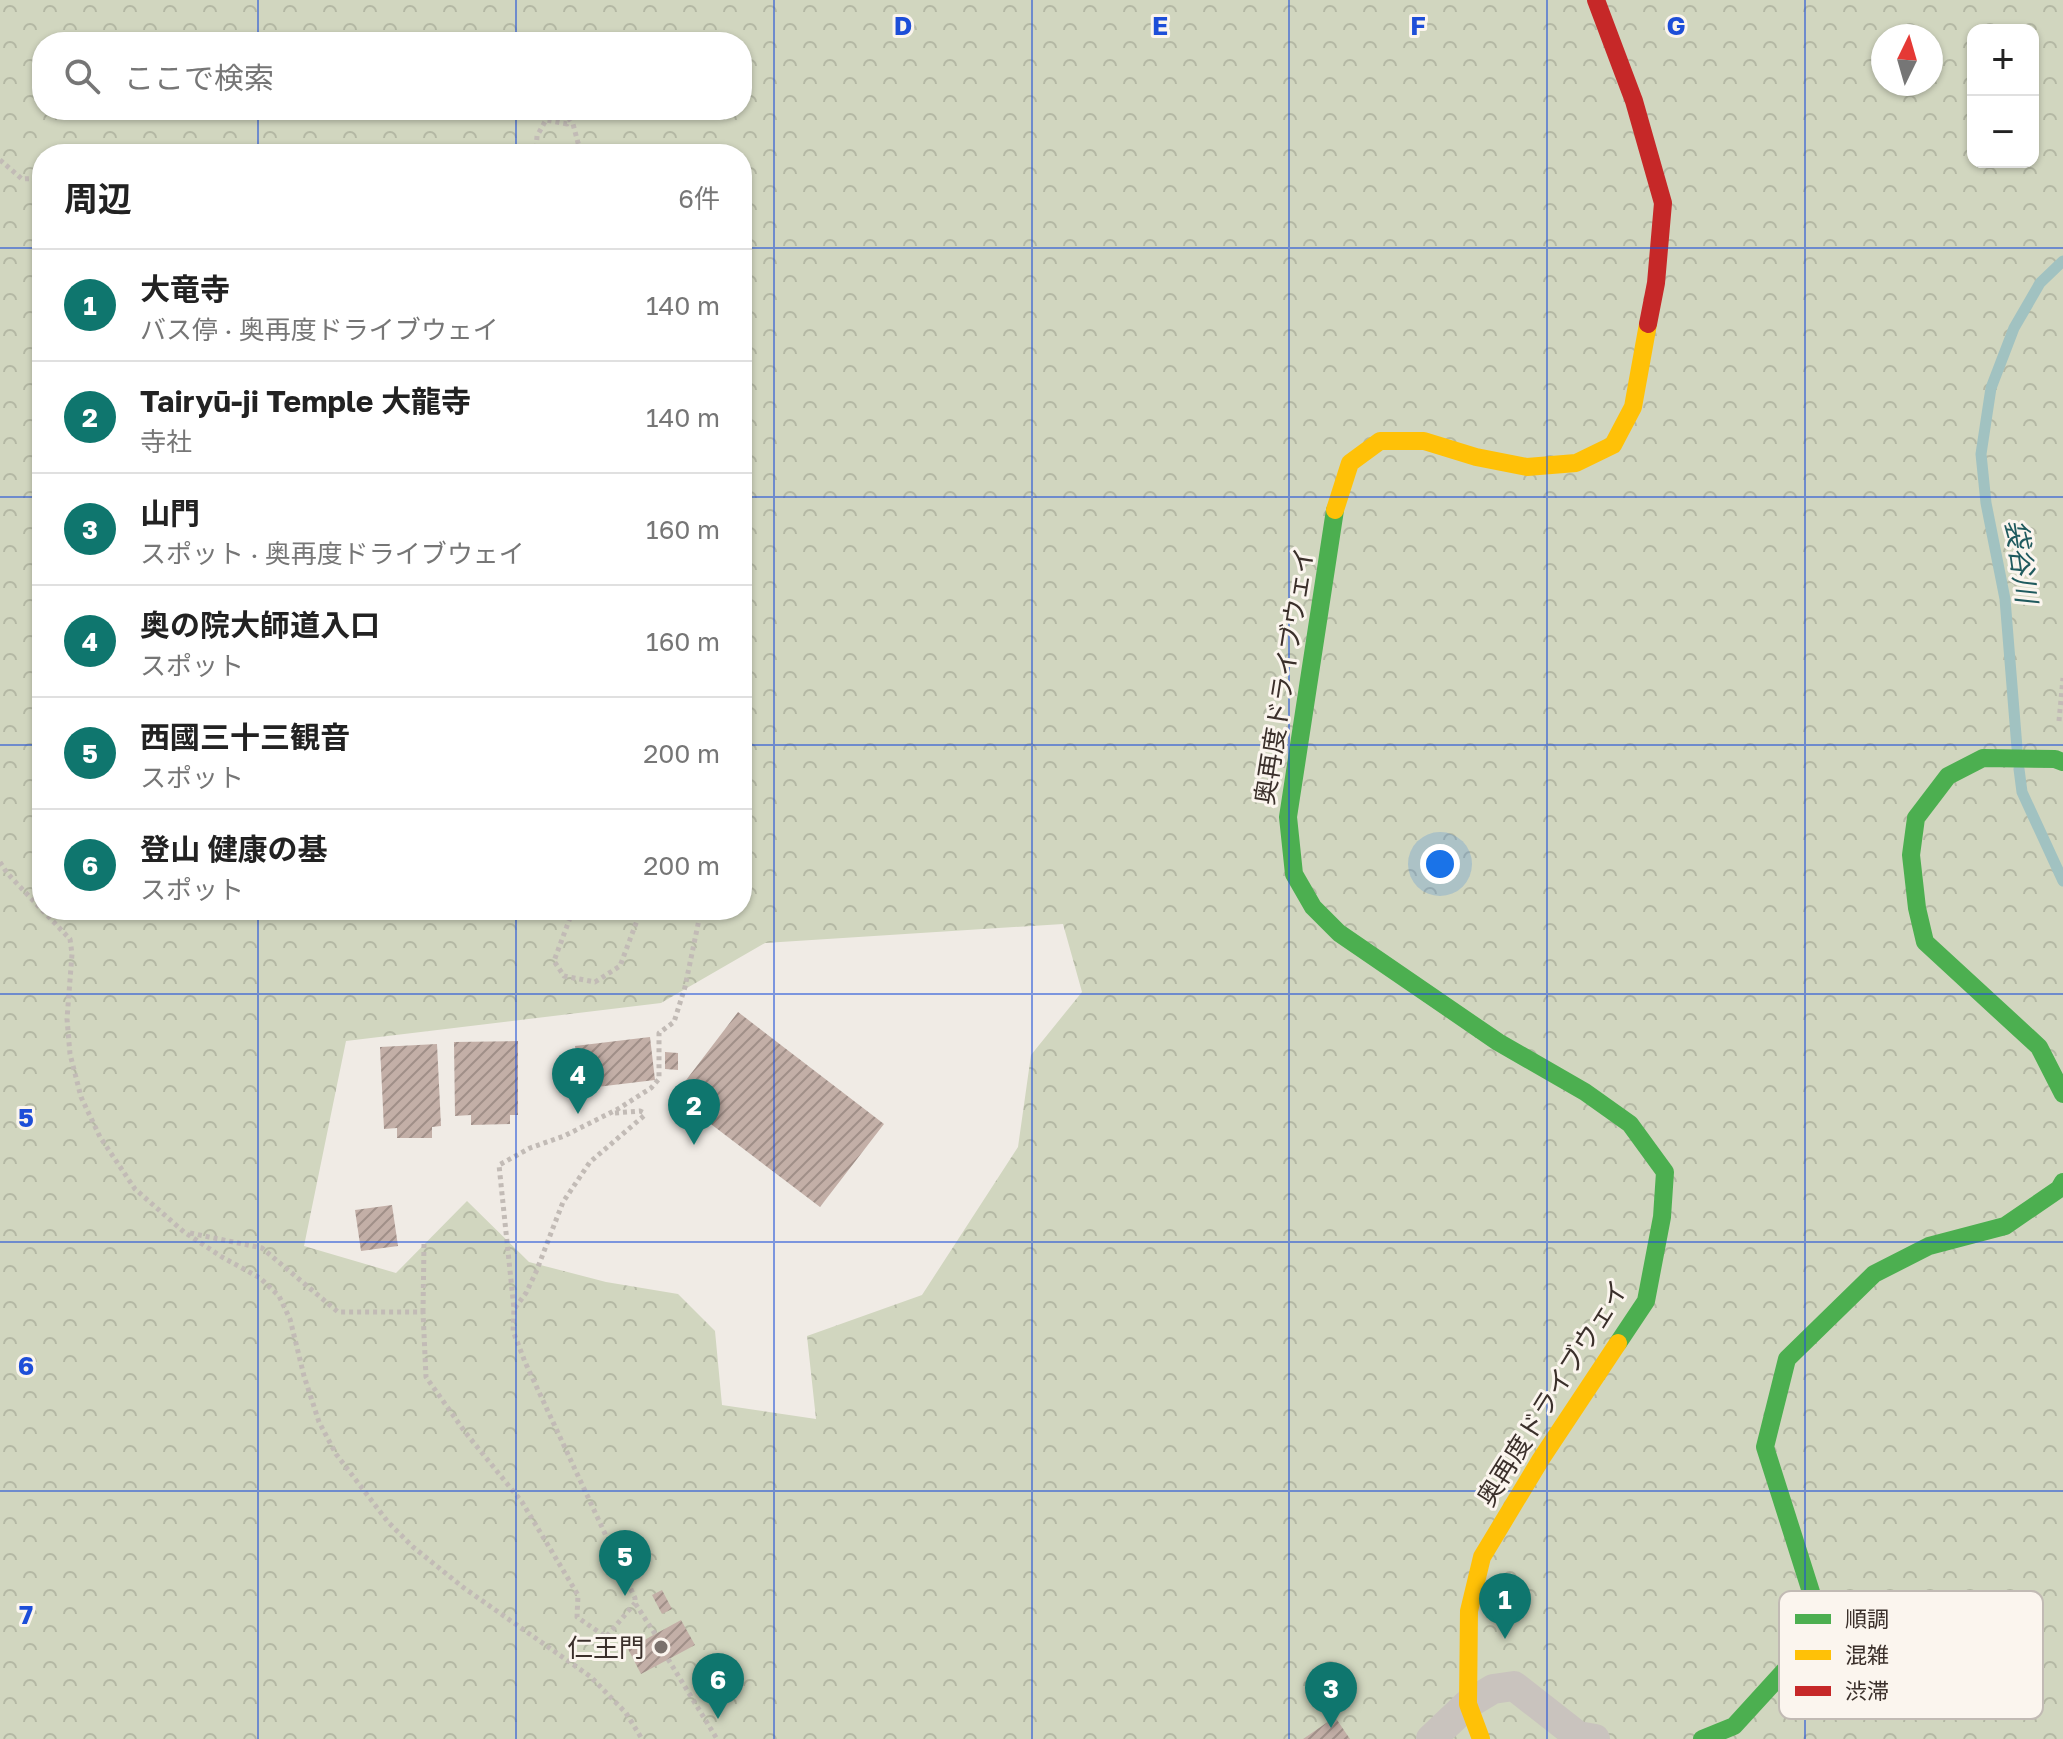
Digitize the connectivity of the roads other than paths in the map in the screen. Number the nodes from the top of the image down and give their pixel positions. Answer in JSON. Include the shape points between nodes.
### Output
{"nodes":[{"id":1,"x":1596,"y":0,"type":"edge"},
{"id":2,"x":2054,"y":760,"type":"edge"},
{"id":3,"x":2063,"y":1094,"type":"edge"},
{"id":4,"x":2063,"y":1182,"type":"edge"},
{"id":5,"x":1811,"y":1591,"type":"edge"},
{"id":6,"x":1779,"y":1677,"type":"edge"},
{"id":7,"x":1468,"y":1704,"type":"junction"},
{"id":8,"x":1431,"y":1739,"type":"edge"},
{"id":9,"x":1481,"y":1739,"type":"edge"},
{"id":10,"x":1595,"y":1739,"type":"edge"},
{"id":11,"x":1702,"y":1739,"type":"edge"}],
"edges":[{"from":1,"to":7,"type":"street","name":"奥再度ドライブウェイ","via":[[1634,101],[1663,203],[1656,283],[1633,407],[1613,445],[1576,463],[1527,467],[1424,441],[1380,441],[1350,463],[1336,504],[1288,817],[1294,874],[1313,907],[1339,933],[1630,1124],[1665,1172],[1646,1301],[1482,1557],[1469,1611]]},
{"from":2,"to":3,"type":"street","via":[[1983,758],[1948,776],[1916,818],[1911,855],[1925,942],[2039,1047]]},
{"from":4,"to":5,"type":"street","via":[[2005,1226],[1929,1246],[1874,1274],[1787,1359],[1765,1447]]},
{"from":6,"to":11,"type":"street","via":[[1734,1726]]},
{"from":7,"to":8,"type":"street"},
{"from":7,"to":9,"type":"street","name":"奥再度ドライブウェイ"},
{"from":7,"to":10,"type":"street","via":[[1493,1689],[1514,1686],[1578,1736]]}]}
